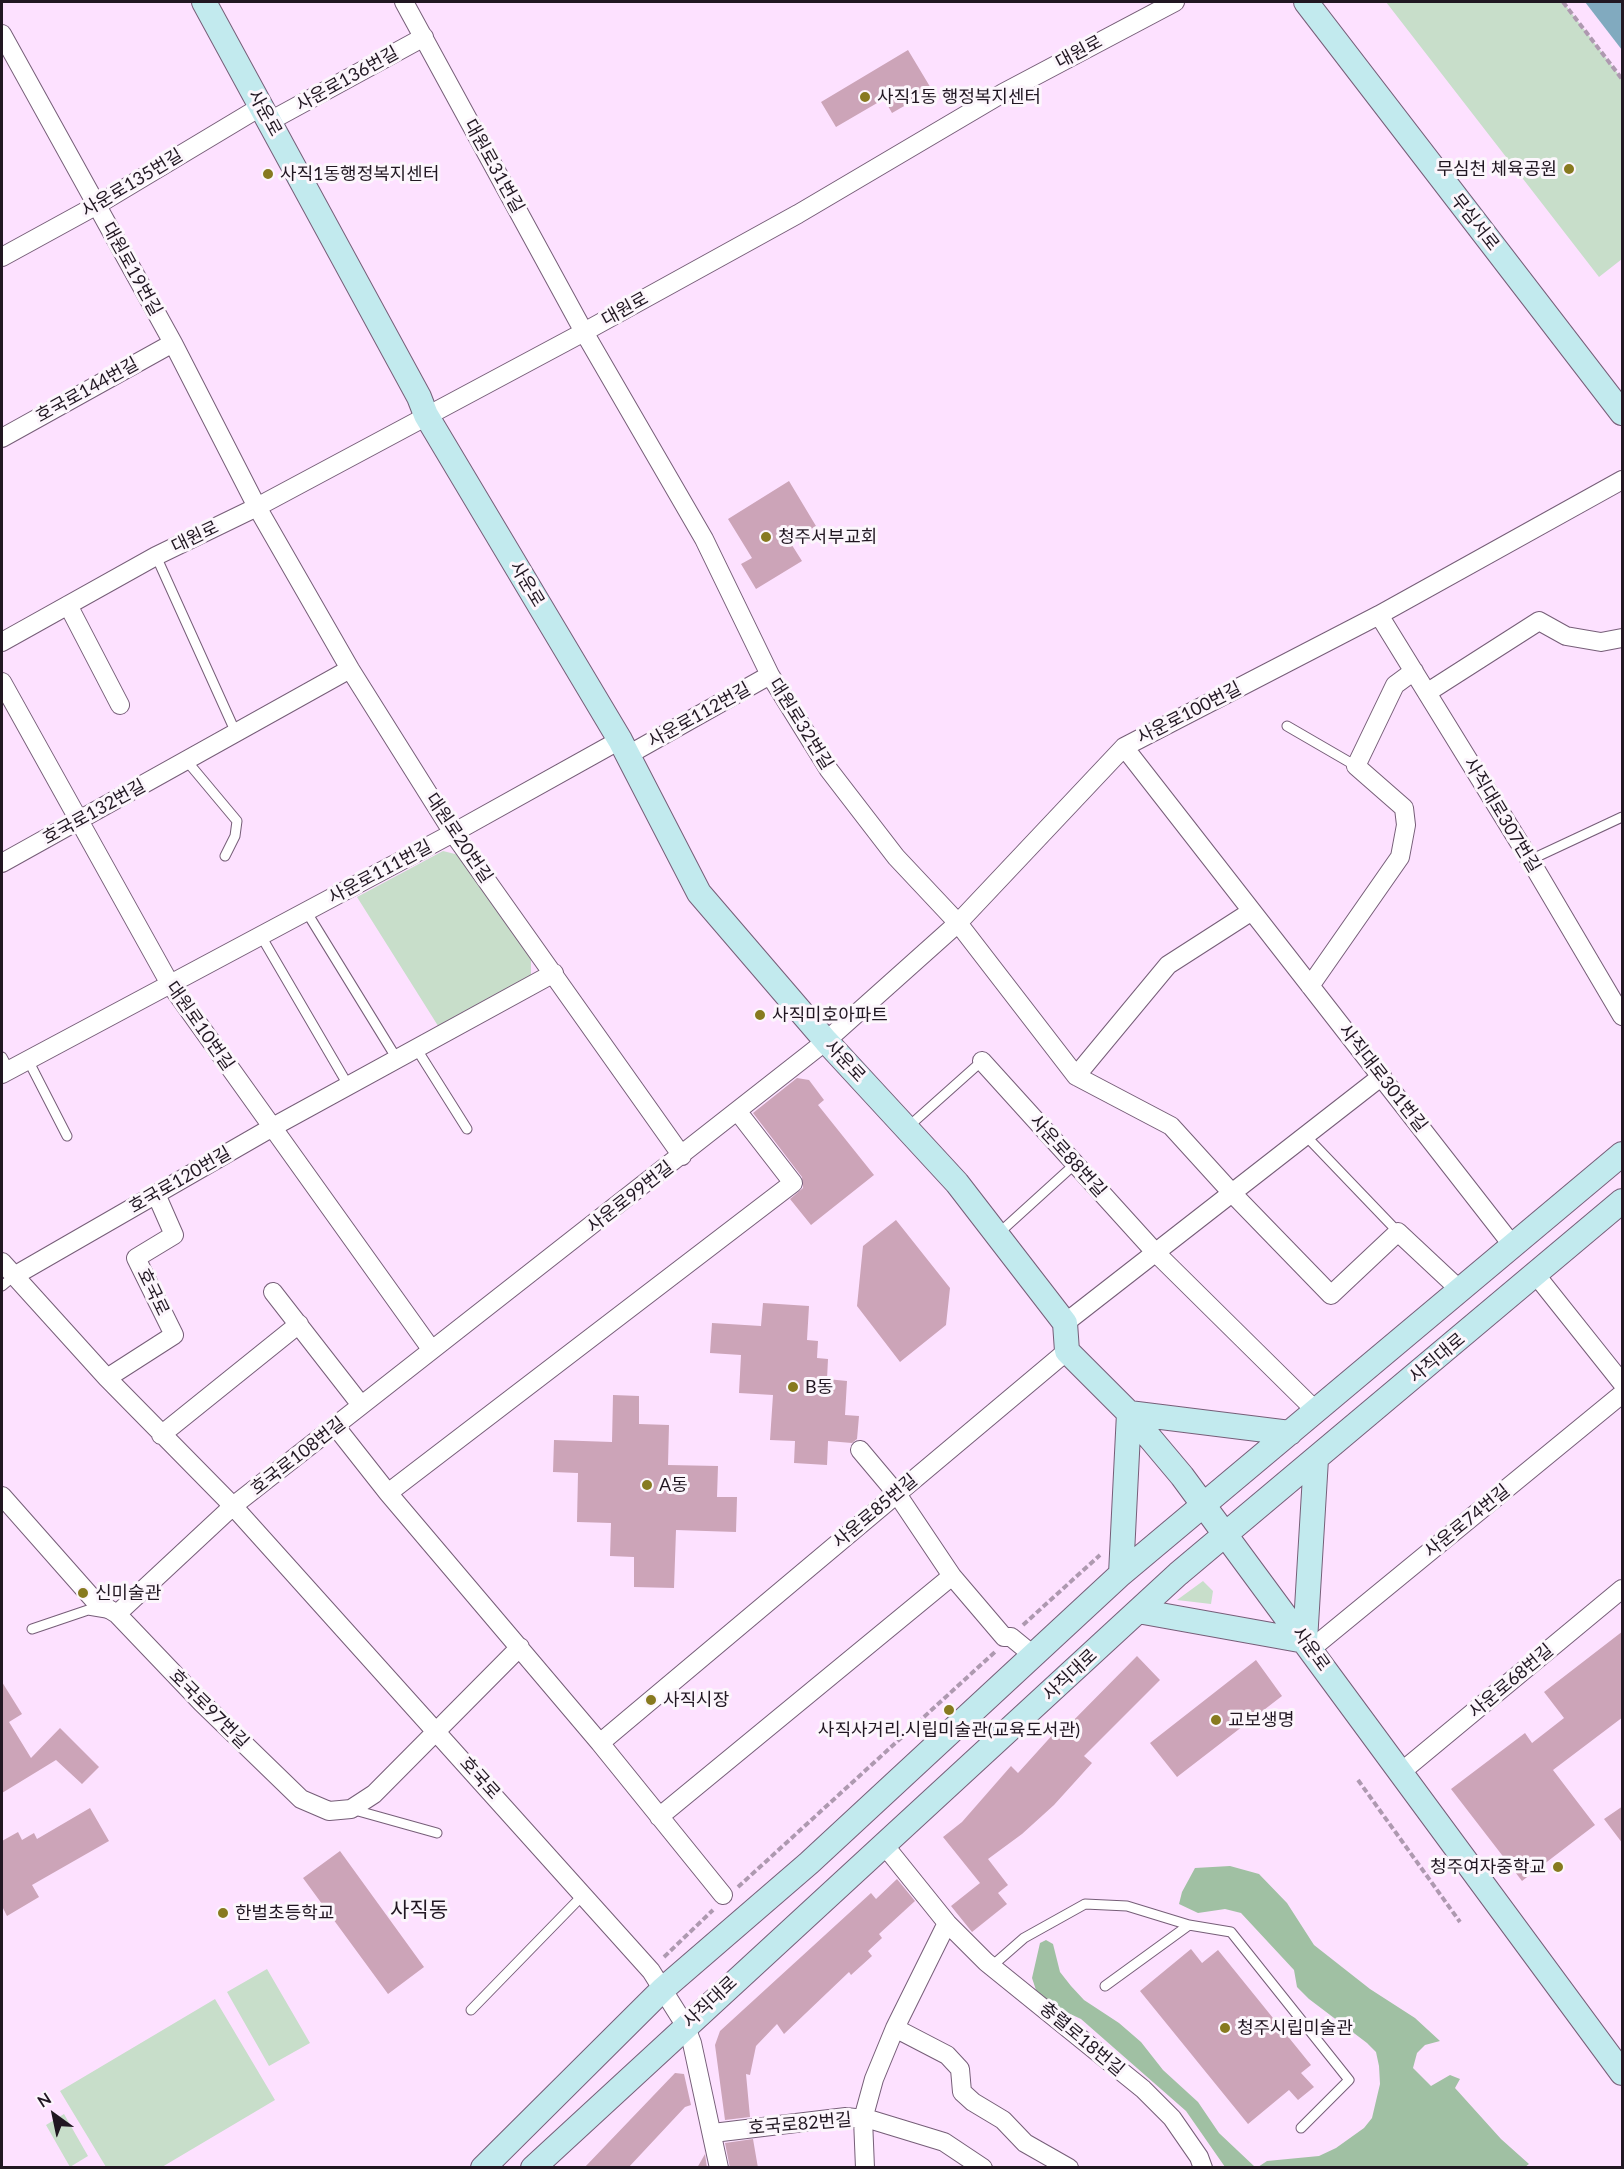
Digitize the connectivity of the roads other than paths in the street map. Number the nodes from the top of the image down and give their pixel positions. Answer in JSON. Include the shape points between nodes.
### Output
{"nodes":[{"id":1,"x":204,"y":2,"type":"edge"},
{"id":2,"x":404,"y":2,"type":"edge"},
{"id":3,"x":1176,"y":2,"type":"edge"},
{"id":4,"x":1306,"y":2,"type":"edge"},
{"id":5,"x":2,"y":34,"type":"edge"},
{"id":6,"x":424,"y":37,"type":"junction"},
{"id":7,"x":8,"y":63,"type":"edge"},
{"id":8,"x":266,"y":113,"type":"junction"},
{"id":9,"x":97,"y":204,"type":"junction"},
{"id":10,"x":2,"y":257,"type":"edge"},
{"id":11,"x":584,"y":332,"type":"junction"},
{"id":12,"x":173,"y":343,"type":"junction"},
{"id":13,"x":1623,"y":413,"type":"edge"},
{"id":14,"x":426,"y":415,"type":"junction"},
{"id":15,"x":3,"y":433,"type":"edge"},
{"id":16,"x":1623,"y":480,"type":"edge"},
{"id":17,"x":257,"y":507,"type":"junction"},
{"id":18,"x":156,"y":556,"type":"junction"},
{"id":19,"x":68,"y":605,"type":"junction"},
{"id":20,"x":1379,"y":615,"type":"junction"},
{"id":21,"x":1623,"y":638,"type":"edge"},
{"id":22,"x":2,"y":642,"type":"edge"},
{"id":23,"x":350,"y":669,"type":"junction"},
{"id":24,"x":1414,"y":671,"type":"junction"},
{"id":25,"x":770,"y":675,"type":"junction"},
{"id":26,"x":2,"y":682,"type":"edge"},
{"id":27,"x":1428,"y":692,"type":"junction"},
{"id":28,"x":120,"y":705,"type":"dead end"},
{"id":29,"x":1287,"y":726,"type":"dead end"},
{"id":30,"x":236,"y":733,"type":"junction"},
{"id":31,"x":624,"y":747,"type":"junction"},
{"id":32,"x":1124,"y":747,"type":"junction"},
{"id":33,"x":186,"y":760,"type":"junction"},
{"id":34,"x":1356,"y":766,"type":"junction"},
{"id":35,"x":1623,"y":817,"type":"edge"},
{"id":36,"x":78,"y":821,"type":"junction"},
{"id":37,"x":453,"y":833,"type":"junction"},
{"id":38,"x":225,"y":856,"type":"dead end"},
{"id":39,"x":1530,"y":860,"type":"junction"},
{"id":40,"x":2,"y":863,"type":"edge"},
{"id":41,"x":306,"y":911,"type":"junction"},
{"id":42,"x":1252,"y":911,"type":"junction"},
{"id":43,"x":958,"y":923,"type":"junction"},
{"id":44,"x":261,"y":936,"type":"junction"},
{"id":45,"x":554,"y":973,"type":"junction"},
{"id":46,"x":170,"y":984,"type":"junction"},
{"id":47,"x":1310,"y":986,"type":"junction"},
{"id":48,"x":1623,"y":1017,"type":"edge"},
{"id":49,"x":826,"y":1041,"type":"junction"},
{"id":50,"x":416,"y":1048,"type":"junction"},
{"id":51,"x":28,"y":1059,"type":"junction"},
{"id":52,"x":397,"y":1059,"type":"junction"},
{"id":53,"x":982,"y":1060,"type":"joint"},
{"id":54,"x":4,"y":1067,"type":"edge"},
{"id":55,"x":1076,"y":1076,"type":"junction"},
{"id":56,"x":1382,"y":1076,"type":"junction"},
{"id":57,"x":348,"y":1085,"type":"junction"},
{"id":58,"x":738,"y":1112,"type":"junction"},
{"id":59,"x":908,"y":1127,"type":"junction"},
{"id":60,"x":271,"y":1128,"type":"junction"},
{"id":61,"x":467,"y":1129,"type":"dead end"},
{"id":62,"x":67,"y":1136,"type":"dead end"},
{"id":63,"x":1305,"y":1136,"type":"junction"},
{"id":64,"x":1623,"y":1154,"type":"edge"},
{"id":65,"x":682,"y":1156,"type":"junction"},
{"id":66,"x":1075,"y":1164,"type":"junction"},
{"id":67,"x":1231,"y":1192,"type":"junction"},
{"id":68,"x":156,"y":1194,"type":"junction"},
{"id":69,"x":1622,"y":1203,"type":"edge"},
{"id":70,"x":1398,"y":1232,"type":"junction"},
{"id":71,"x":997,"y":1235,"type":"junction"},
{"id":72,"x":1513,"y":1246,"type":"junction"},
{"id":73,"x":1155,"y":1252,"type":"junction"},
{"id":74,"x":2,"y":1262,"type":"edge"},
{"id":75,"x":1536,"y":1275,"type":"junction"},
{"id":76,"x":8,"y":1281,"type":"edge"},
{"id":77,"x":1460,"y":1290,"type":"junction"},
{"id":78,"x":273,"y":1292,"type":"dead end"},
{"id":79,"x":1065,"y":1323,"type":"junction"},
{"id":80,"x":299,"y":1324,"type":"junction"},
{"id":81,"x":431,"y":1349,"type":"junction"},
{"id":82,"x":1067,"y":1350,"type":"junction"},
{"id":83,"x":107,"y":1378,"type":"junction"},
{"id":84,"x":1623,"y":1383,"type":"edge"},
{"id":85,"x":1623,"y":1394,"type":"edge"},
{"id":86,"x":361,"y":1405,"type":"junction"},
{"id":87,"x":1316,"y":1411,"type":"junction"},
{"id":88,"x":1130,"y":1413,"type":"junction"},
{"id":89,"x":336,"y":1426,"type":"junction"},
{"id":90,"x":1290,"y":1433,"type":"junction"},
{"id":91,"x":161,"y":1435,"type":"junction"},
{"id":92,"x":860,"y":1450,"type":"dead end"},
{"id":93,"x":1316,"y":1459,"type":"junction"},
{"id":94,"x":388,"y":1493,"type":"junction"},
{"id":95,"x":897,"y":1494,"type":"junction"},
{"id":96,"x":2,"y":1496,"type":"edge"},
{"id":97,"x":1203,"y":1505,"type":"junction"},
{"id":98,"x":233,"y":1506,"type":"junction"},
{"id":99,"x":1226,"y":1536,"type":"junction"},
{"id":100,"x":1121,"y":1575,"type":"junction"},
{"id":101,"x":952,"y":1576,"type":"junction"},
{"id":102,"x":1623,"y":1589,"type":"edge"},
{"id":103,"x":1138,"y":1611,"type":"junction"},
{"id":104,"x":117,"y":1614,"type":"junction"},
{"id":105,"x":32,"y":1629,"type":"dead end"},
{"id":106,"x":1308,"y":1645,"type":"junction"},
{"id":107,"x":520,"y":1647,"type":"junction"},
{"id":108,"x":1033,"y":1655,"type":"junction"},
{"id":109,"x":437,"y":1730,"type":"junction"},
{"id":110,"x":600,"y":1743,"type":"junction"},
{"id":111,"x":1400,"y":1773,"type":"junction"},
{"id":112,"x":351,"y":1809,"type":"junction"},
{"id":113,"x":659,"y":1817,"type":"junction"},
{"id":114,"x":437,"y":1833,"type":"dead end"},
{"id":115,"x":885,"y":1846,"type":"junction"},
{"id":116,"x":584,"y":1894,"type":"junction"},
{"id":117,"x":723,"y":1899,"type":"road end"},
{"id":118,"x":947,"y":1923,"type":"junction"},
{"id":119,"x":1189,"y":1925,"type":"junction"},
{"id":120,"x":992,"y":1966,"type":"junction"},
{"id":121,"x":657,"y":1980,"type":"junction"},
{"id":122,"x":1105,"y":1986,"type":"dead end"},
{"id":123,"x":471,"y":2010,"type":"dead end"},
{"id":124,"x":685,"y":2025,"type":"junction"},
{"id":125,"x":895,"y":2028,"type":"junction"},
{"id":126,"x":1623,"y":2073,"type":"edge"},
{"id":127,"x":863,"y":2119,"type":"junction"},
{"id":128,"x":1301,"y":2128,"type":"dead end"},
{"id":129,"x":713,"y":2133,"type":"junction"},
{"id":130,"x":483,"y":2168,"type":"edge"},
{"id":131,"x":532,"y":2168,"type":"edge"},
{"id":132,"x":719,"y":2168,"type":"edge"},
{"id":133,"x":864,"y":2168,"type":"edge"},
{"id":134,"x":983,"y":2168,"type":"edge"},
{"id":135,"x":1069,"y":2168,"type":"edge"},
{"id":136,"x":1203,"y":2168,"type":"edge"}],
"edges":[{"from":1,"to":8,"type":"street","name":"사운로"},
{"from":2,"to":6,"type":"street","name":"대원로31번길"},
{"from":3,"to":11,"type":"street","name":"대원로","via":[[1003,93],[798,214]]},
{"from":4,"to":13,"type":"street","name":"무심서로"},
{"from":5,"to":7,"type":"street","name":"대원로19번길"},
{"from":6,"to":8,"type":"street","name":"사운로136번길"},
{"from":6,"to":11,"type":"street","name":"대원로31번길"},
{"from":7,"to":9,"type":"street","name":"대원로19번길"},
{"from":8,"to":9,"type":"street","name":"사운로135번길"},
{"from":8,"to":14,"type":"street","name":"사운로"},
{"from":9,"to":10,"type":"street","name":"사운로135번길"},
{"from":9,"to":12,"type":"street","name":"대원로19번길"},
{"from":11,"to":14,"type":"street","name":"대원로"},
{"from":11,"to":25,"type":"street","name":"대원로32번길","via":[[704,539]]},
{"from":12,"to":15,"type":"street","name":"호국로144번길"},
{"from":12,"to":17,"type":"street","name":"대원로19번길"},
{"from":14,"to":17,"type":"street","name":"대원로"},
{"from":14,"to":31,"type":"street","name":"사운로"},
{"from":16,"to":20,"type":"street","name":"사운로100번길"},
{"from":17,"to":18,"type":"street","name":"대원로"},
{"from":17,"to":23,"type":"street","name":"대원로20번길"},
{"from":18,"to":19,"type":"street","name":"대원로"},
{"from":18,"to":30,"type":"lane"},
{"from":19,"to":22,"type":"street","name":"대원로"},
{"from":19,"to":28,"type":"street"},
{"from":20,"to":24,"type":"street","name":"사직대로307번길"},
{"from":20,"to":32,"type":"street","name":"사운로100번길"},
{"from":21,"to":27,"type":"street","via":[[1601,642],[1566,636],[1539,621]]},
{"from":23,"to":30,"type":"street","name":"호국로132번길"},
{"from":23,"to":37,"type":"street","name":"대원로20번길"},
{"from":24,"to":27,"type":"street","name":"사직대로307번길"},
{"from":24,"to":34,"type":"street","via":[[1395,685]]},
{"from":25,"to":31,"type":"street","name":"사운로112번길"},
{"from":25,"to":43,"type":"street","name":"대원로32번길","via":[[829,770],[896,857]]},
{"from":26,"to":36,"type":"street","name":"대원로10번길"},
{"from":27,"to":39,"type":"street","name":"사직대로307번길"},
{"from":29,"to":34,"type":"lane"},
{"from":30,"to":33,"type":"street","name":"호국로132번길"},
{"from":31,"to":37,"type":"street","name":"사운로111번길"},
{"from":31,"to":49,"type":"street","name":"사운로","via":[[699,893]]},
{"from":32,"to":42,"type":"street","name":"사직대로301번길"},
{"from":32,"to":43,"type":"street","name":"사운로100번길"},
{"from":33,"to":36,"type":"street","name":"호국로132번길"},
{"from":33,"to":38,"type":"lane","via":[[237,821]]},
{"from":34,"to":47,"type":"street","via":[[1404,808],[1406,825],[1400,857]]},
{"from":35,"to":39,"type":"lane"},
{"from":36,"to":40,"type":"street","name":"호국로132번길"},
{"from":36,"to":46,"type":"street","name":"대원로10번길"},
{"from":37,"to":41,"type":"street","name":"사운로111번길"},
{"from":37,"to":45,"type":"street","name":"대원로20번길"},
{"from":39,"to":48,"type":"street","name":"사직대로307번길"},
{"from":41,"to":44,"type":"street","name":"사운로111번길"},
{"from":41,"to":52,"type":"lane"},
{"from":42,"to":47,"type":"street","name":"사직대로301번길"},
{"from":42,"to":55,"type":"street","via":[[1168,965]]},
{"from":43,"to":49,"type":"street","name":"사운로100번길"},
{"from":43,"to":55,"type":"street","name":"대원로32번길"},
{"from":44,"to":46,"type":"street","name":"사운로111번길"},
{"from":44,"to":57,"type":"lane"},
{"from":45,"to":50,"type":"street","name":"호국로120번길"},
{"from":45,"to":65,"type":"street","name":"대원로20번길"},
{"from":46,"to":51,"type":"street","name":"사운로111번길"},
{"from":46,"to":60,"type":"street","name":"대원로10번길"},
{"from":47,"to":56,"type":"street","name":"사직대로301번길"},
{"from":49,"to":58,"type":"street","name":"사운로99번길"},
{"from":49,"to":59,"type":"street","name":"사운로"},
{"from":50,"to":52,"type":"street","name":"호국로120번길"},
{"from":50,"to":61,"type":"lane"},
{"from":51,"to":54,"type":"street","name":"사운로111번길"},
{"from":51,"to":62,"type":"lane"},
{"from":52,"to":57,"type":"street","name":"호국로120번길"},
{"from":53,"to":59,"type":"lane"},
{"from":53,"to":66,"type":"street","name":"사운로88번길"},
{"from":55,"to":67,"type":"street","name":"대원로32번길","via":[[1171,1126]]},
{"from":56,"to":63,"type":"street"},
{"from":56,"to":72,"type":"street","name":"사직대로301번길"},
{"from":57,"to":60,"type":"street","name":"호국로120번길"},
{"from":58,"to":65,"type":"street","name":"사운로99번길"},
{"from":58,"to":94,"type":"street","via":[[793,1183]]},
{"from":59,"to":71,"type":"street","name":"사운로"},
{"from":60,"to":68,"type":"street","name":"호국로120번길"},
{"from":60,"to":81,"type":"street","name":"대원로10번길"},
{"from":63,"to":67,"type":"street"},
{"from":63,"to":70,"type":"lane"},
{"from":64,"to":72,"type":"street","name":"사직대로"},
{"from":65,"to":81,"type":"street","name":"사운로99번길"},
{"from":66,"to":71,"type":"lane"},
{"from":66,"to":73,"type":"street","name":"사운로88번길"},
{"from":67,"to":70,"type":"street","via":[[1331,1295]]},
{"from":67,"to":73,"type":"street"},
{"from":68,"to":76,"type":"street","name":"호국로120번길"},
{"from":68,"to":83,"type":"street","name":"호국로","via":[[174,1236],[136,1258],[174,1335]]},
{"from":69,"to":75,"type":"street","name":"사직대로"},
{"from":70,"to":77,"type":"street"},
{"from":71,"to":79,"type":"street","name":"사운로"},
{"from":72,"to":77,"type":"street","name":"사직대로"},
{"from":73,"to":79,"type":"street"},
{"from":73,"to":87,"type":"street"},
{"from":74,"to":76,"type":"street","name":"호국로"},
{"from":75,"to":84,"type":"street"},
{"from":75,"to":93,"type":"street","name":"사직대로"},
{"from":76,"to":83,"type":"street","name":"호국로"},
{"from":77,"to":87,"type":"street","name":"사직대로"},
{"from":78,"to":80,"type":"street","name":"호국로108번길"},
{"from":79,"to":82,"type":"street"},
{"from":80,"to":86,"type":"street","name":"호국로108번길"},
{"from":80,"to":91,"type":"street"},
{"from":81,"to":86,"type":"street","name":"호국로108번길"},
{"from":82,"to":88,"type":"street","name":"사운로"},
{"from":82,"to":95,"type":"street","name":"사운로85번길"},
{"from":83,"to":91,"type":"street","name":"호국로"},
{"from":85,"to":106,"type":"street","name":"사운로74번길"},
{"from":86,"to":89,"type":"street","name":"호국로108번길"},
{"from":87,"to":90,"type":"street","name":"사직대로"},
{"from":88,"to":90,"type":"street"},
{"from":88,"to":97,"type":"street","name":"사운로"},
{"from":88,"to":100,"type":"street"},
{"from":89,"to":94,"type":"street"},
{"from":89,"to":98,"type":"street","name":"호국로108번길"},
{"from":90,"to":97,"type":"street","name":"사직대로"},
{"from":91,"to":98,"type":"street","name":"호국로"},
{"from":92,"to":95,"type":"street"},
{"from":93,"to":99,"type":"street","name":"사직대로"},
{"from":93,"to":106,"type":"street"},
{"from":94,"to":107,"type":"street"},
{"from":95,"to":101,"type":"street"},
{"from":95,"to":110,"type":"street","name":"사운로85번길"},
{"from":96,"to":104,"type":"street","name":"호국로97번길","via":[[94,1599]]},
{"from":97,"to":99,"type":"street","name":"사운로"},
{"from":97,"to":100,"type":"street","name":"사직대로"},
{"from":98,"to":104,"type":"street","name":"호국로108번길"},
{"from":98,"to":109,"type":"street","name":"호국로"},
{"from":99,"to":103,"type":"street","name":"사직대로"},
{"from":99,"to":106,"type":"street","name":"사운로"},
{"from":100,"to":108,"type":"street","name":"사직대로"},
{"from":101,"to":108,"type":"street","via":[[1004,1636],[1011,1636]]},
{"from":101,"to":113,"type":"street"},
{"from":102,"to":111,"type":"street","name":"사운로68번길"},
{"from":103,"to":106,"type":"street"},
{"from":103,"to":115,"type":"street","name":"사직대로"},
{"from":104,"to":105,"type":"lane","via":[[88,1610]]},
{"from":104,"to":112,"type":"street","name":"호국로97번길","via":[[301,1799],[329,1811]]},
{"from":106,"to":111,"type":"street","name":"사운로"},
{"from":107,"to":109,"type":"street"},
{"from":107,"to":110,"type":"street"},
{"from":108,"to":121,"type":"street","name":"사직대로","via":[[809,1863]]},
{"from":109,"to":112,"type":"street","via":[[374,1794]]},
{"from":109,"to":116,"type":"street","name":"호국로"},
{"from":110,"to":113,"type":"street"},
{"from":111,"to":126,"type":"street","name":"사운로"},
{"from":112,"to":114,"type":"lane"},
{"from":113,"to":117,"type":"street"},
{"from":115,"to":118,"type":"street","name":"충렬로18번길"},
{"from":115,"to":124,"type":"street","name":"사직대로"},
{"from":116,"to":121,"type":"street","name":"호국로"},
{"from":116,"to":123,"type":"lane"},
{"from":118,"to":120,"type":"street","name":"충렬로18번길"},
{"from":118,"to":125,"type":"street"},
{"from":119,"to":120,"type":"lane","via":[[1127,1906],[1085,1904],[1024,1938]]},
{"from":119,"to":122,"type":"lane"},
{"from":119,"to":128,"type":"lane","via":[[1231,1932],[1349,2080]]},
{"from":120,"to":136,"type":"street","name":"충렬로18번길","via":[[1143,2089],[1172,2118]]},
{"from":121,"to":124,"type":"street","name":"호국로"},
{"from":121,"to":130,"type":"street","name":"사직대로"},
{"from":124,"to":129,"type":"street","name":"호국로"},
{"from":124,"to":131,"type":"street","name":"사직대로"},
{"from":125,"to":127,"type":"street"},
{"from":125,"to":135,"type":"street","via":[[947,2055],[960,2069],[962,2092],[1003,2120],[1025,2143]]},
{"from":127,"to":129,"type":"street","name":"호국로82번길","via":[[846,2117]]},
{"from":127,"to":133,"type":"street"},
{"from":127,"to":134,"type":"street","name":"호국로82번길","via":[[944,2142]]},
{"from":129,"to":132,"type":"street","name":"호국로"}]}
